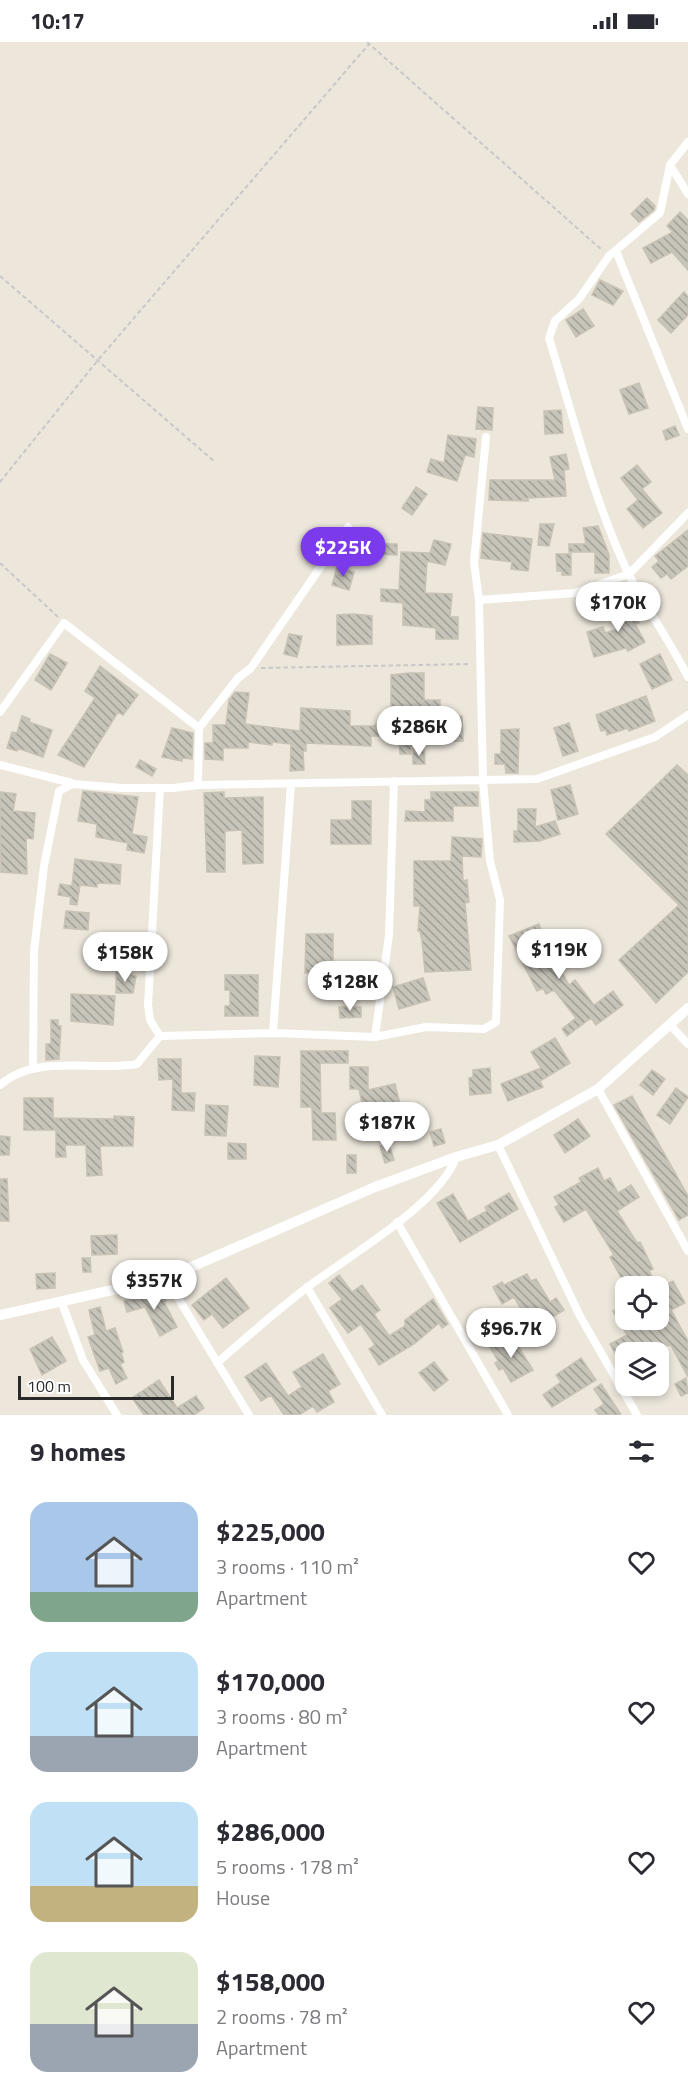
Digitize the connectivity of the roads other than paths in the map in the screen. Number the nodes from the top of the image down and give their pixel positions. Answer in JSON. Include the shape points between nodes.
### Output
{"nodes":[{"id":1,"x":688,"y":142,"type":"edge"},
{"id":2,"x":670,"y":165,"type":"junction"},
{"id":3,"x":688,"y":194,"type":"edge"},
{"id":4,"x":613,"y":254,"type":"junction"},
{"id":5,"x":688,"y":429,"type":"edge"},
{"id":6,"x":486,"y":437,"type":"dead end"},
{"id":7,"x":688,"y":513,"type":"edge"},
{"id":8,"x":348,"y":527,"type":"dead end"},
{"id":9,"x":629,"y":574,"type":"junction"},
{"id":10,"x":479,"y":600,"type":"junction"},
{"id":11,"x":688,"y":677,"type":"edge"},
{"id":12,"x":0,"y":712,"type":"edge"},
{"id":13,"x":688,"y":715,"type":"edge"},
{"id":14,"x":199,"y":728,"type":"junction"},
{"id":15,"x":0,"y":765,"type":"edge"},
{"id":16,"x":394,"y":781,"type":"junction"},
{"id":17,"x":483,"y":781,"type":"junction"},
{"id":18,"x":72,"y":784,"type":"junction"},
{"id":19,"x":291,"y":784,"type":"junction"},
{"id":20,"x":198,"y":785,"type":"junction"},
{"id":21,"x":160,"y":788,"type":"junction"},
{"id":22,"x":688,"y":1008,"type":"edge"},
{"id":23,"x":671,"y":1026,"type":"junction"},
{"id":24,"x":273,"y":1033,"type":"junction"},
{"id":25,"x":160,"y":1036,"type":"junction"},
{"id":26,"x":375,"y":1037,"type":"junction"},
{"id":27,"x":688,"y":1044,"type":"edge"},
{"id":28,"x":33,"y":1067,"type":"junction"},
{"id":29,"x":0,"y":1085,"type":"edge"},
{"id":30,"x":598,"y":1089,"type":"junction"},
{"id":31,"x":498,"y":1145,"type":"junction"},
{"id":32,"x":456,"y":1157,"type":"junction"},
{"id":33,"x":397,"y":1222,"type":"junction"},
{"id":34,"x":688,"y":1251,"type":"edge"},
{"id":35,"x":166,"y":1278,"type":"junction"},
{"id":36,"x":307,"y":1287,"type":"junction"},
{"id":37,"x":62,"y":1303,"type":"junction"},
{"id":38,"x":0,"y":1315,"type":"edge"},
{"id":39,"x":217,"y":1363,"type":"junction"},
{"id":40,"x":117,"y":1415,"type":"edge"},
{"id":41,"x":249,"y":1415,"type":"edge"},
{"id":42,"x":382,"y":1415,"type":"edge"},
{"id":43,"x":508,"y":1415,"type":"edge"},
{"id":44,"x":637,"y":1415,"type":"edge"}],
"edges":[{"from":1,"to":2,"type":"street"},
{"from":2,"to":3,"type":"street"},
{"from":2,"to":4,"type":"street","via":[[660,213]]},
{"from":4,"to":5,"type":"street"},
{"from":4,"to":9,"type":"street","via":[[579,299],[555,321],[549,338],[590,473]]},
{"from":6,"to":10,"type":"street","via":[[474,541]]},
{"from":7,"to":9,"type":"street"},
{"from":8,"to":14,"type":"street","via":[[251,668],[238,678]]},
{"from":9,"to":10,"type":"street","via":[[574,593]]},
{"from":9,"to":11,"type":"street"},
{"from":10,"to":17,"type":"street"},
{"from":12,"to":14,"type":"street","via":[[64,623]]},
{"from":13,"to":17,"type":"street","via":[[655,737],[537,779]]},
{"from":14,"to":20,"type":"street"},
{"from":15,"to":18,"type":"street"},
{"from":16,"to":17,"type":"street"},
{"from":16,"to":19,"type":"street"},
{"from":16,"to":26,"type":"street","via":[[389,935]]},
{"from":17,"to":26,"type":"street","via":[[490,861],[500,900],[496,1022],[484,1029],[426,1027]]},
{"from":18,"to":21,"type":"street"},
{"from":18,"to":28,"type":"street","via":[[59,791],[44,866],[34,951]]},
{"from":19,"to":20,"type":"street"},
{"from":19,"to":24,"type":"street"},
{"from":20,"to":21,"type":"street"},
{"from":21,"to":25,"type":"street","via":[[148,1005],[150,1020]]},
{"from":22,"to":23,"type":"street"},
{"from":23,"to":27,"type":"street"},
{"from":23,"to":30,"type":"street"},
{"from":24,"to":25,"type":"street"},
{"from":24,"to":26,"type":"street"},
{"from":25,"to":28,"type":"street","via":[[137,1064]]},
{"from":28,"to":29,"type":"street"},
{"from":30,"to":31,"type":"street"},
{"from":30,"to":34,"type":"street"},
{"from":31,"to":32,"type":"street"},
{"from":31,"to":44,"type":"street","via":[[581,1318]]},
{"from":32,"to":33,"type":"street","via":[[451,1171],[436,1188]]},
{"from":32,"to":35,"type":"street","via":[[375,1187]]},
{"from":33,"to":36,"type":"street"},
{"from":33,"to":43,"type":"street"},
{"from":35,"to":37,"type":"street"},
{"from":35,"to":39,"type":"street"},
{"from":36,"to":39,"type":"street"},
{"from":36,"to":42,"type":"street"},
{"from":37,"to":38,"type":"street"},
{"from":37,"to":40,"type":"street","via":[[83,1360]]},
{"from":39,"to":41,"type":"street"}]}
